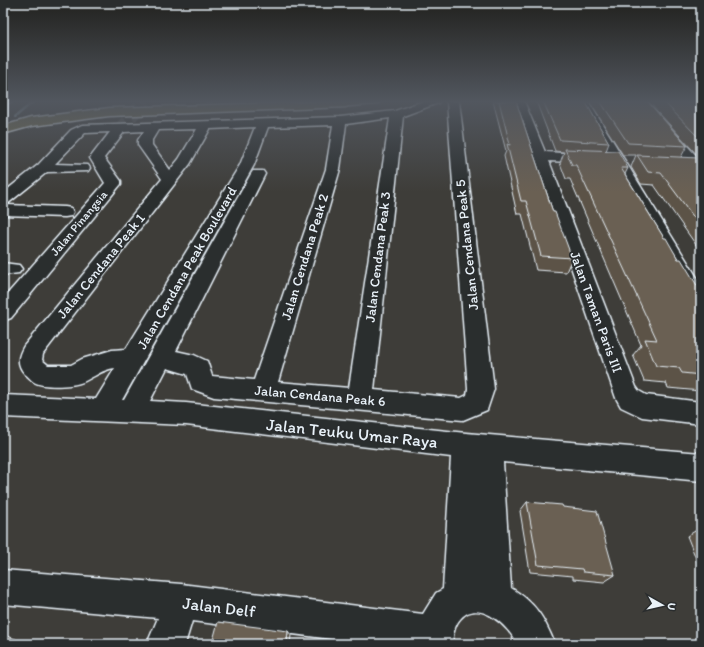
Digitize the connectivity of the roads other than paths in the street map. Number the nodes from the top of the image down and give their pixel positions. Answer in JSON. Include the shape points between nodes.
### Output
{"nodes":[{"id":1,"x":78,"y":131,"type":"edge"},
{"id":2,"x":118,"y":131,"type":"tunnel mouth"},
{"id":3,"x":151,"y":131,"type":"edge"},
{"id":4,"x":202,"y":131,"type":"edge"},
{"id":5,"x":266,"y":131,"type":"edge"},
{"id":6,"x":338,"y":131,"type":"edge"},
{"id":7,"x":395,"y":131,"type":"edge"},
{"id":8,"x":456,"y":131,"type":"edge"},
{"id":9,"x":530,"y":131,"type":"edge"},
{"id":10,"x":604,"y":131,"type":"edge"},
{"id":11,"x":667,"y":131,"type":"edge"},
{"id":12,"x":540,"y":156,"type":"junction"},
{"id":13,"x":626,"y":161,"type":"junction"},
{"id":14,"x":673,"y":164,"type":"edge"},
{"id":15,"x":43,"y":168,"type":"junction"},
{"id":16,"x":83,"y":168,"type":"dead end"},
{"id":17,"x":699,"y":168,"type":"edge"},
{"id":18,"x":170,"y":180,"type":"junction"},
{"id":19,"x":3,"y":201,"type":"edge"},
{"id":20,"x":3,"y":210,"type":"edge"},
{"id":21,"x":65,"y":212,"type":"dead end"},
{"id":22,"x":220,"y":228,"type":"junction"},
{"id":23,"x":701,"y":301,"type":"edge"},
{"id":24,"x":3,"y":313,"type":"edge"},
{"id":25,"x":161,"y":357,"type":"junction"},
{"id":26,"x":134,"y":358,"type":"junction"},
{"id":27,"x":481,"y":390,"type":"joint"},
{"id":28,"x":263,"y":391,"type":"junction"},
{"id":29,"x":360,"y":400,"type":"junction"},
{"id":30,"x":3,"y":406,"type":"edge"},
{"id":31,"x":103,"y":410,"type":"junction"},
{"id":32,"x":132,"y":411,"type":"junction"},
{"id":33,"x":701,"y":413,"type":"edge"},
{"id":34,"x":477,"y":446,"type":"junction"},
{"id":35,"x":701,"y":467,"type":"edge"},
{"id":36,"x":3,"y":587,"type":"edge"},
{"id":37,"x":460,"y":596,"type":"junction"},
{"id":38,"x":494,"y":597,"type":"junction"},
{"id":39,"x":181,"y":602,"type":"junction"},
{"id":40,"x":433,"y":639,"type":"edge"},
{"id":41,"x":166,"y":644,"type":"edge"},
{"id":42,"x":536,"y":644,"type":"edge"}],
"edges":[{"from":1,"to":15,"type":"street"},
{"from":2,"to":24,"type":"street","name":"Jalan Pinangsia","via":[[97,158],[113,181],[112,184]]},
{"from":3,"to":18,"type":"street","via":[[145,140],[145,146]]},
{"from":4,"to":18,"type":"street","name":"Jalan Cendana Peak 1","via":[[185,161]]},
{"from":5,"to":22,"type":"street","name":"Jalan Cendana Peak Boulevard","via":[[247,165],[244,185]]},
{"from":6,"to":28,"type":"street","name":"Jalan Cendana Peak 2","via":[[333,169]]},
{"from":7,"to":29,"type":"street","name":"Jalan Cendana Peak 3"},
{"from":8,"to":27,"type":"street","name":"Jalan Cendana Peak 5"},
{"from":9,"to":12,"type":"street","name":"Jalan Taman Paris III"},
{"from":10,"to":13,"type":"street"},
{"from":11,"to":17,"type":"street"},
{"from":12,"to":13,"type":"street"},
{"from":12,"to":33,"type":"street","name":"Jalan Taman Paris III","via":[[630,398],[642,406]]},
{"from":13,"to":23,"type":"street"},
{"from":14,"to":17,"type":"street"},
{"from":15,"to":16,"type":"street"},
{"from":15,"to":19,"type":"street"},
{"from":18,"to":26,"type":"street","name":"Jalan Cendana Peak 1","via":[[32,352],[30,363],[42,374],[74,375],[90,366],[112,359]]},
{"from":20,"to":21,"type":"street"},
{"from":22,"to":25,"type":"street","name":"Jalan Cendana Peak Boulevard"},
{"from":22,"to":26,"type":"street","name":"Jalan Cendana Peak Boulevard"},
{"from":25,"to":28,"type":"street","name":"Jalan Cendana Peak 6","via":[[186,362],[198,368],[201,382],[214,387]]},
{"from":25,"to":32,"type":"street","name":"Jalan Cendana Peak Boulevard"},
{"from":26,"to":31,"type":"street","name":"Jalan Cendana Peak Boulevard"},
{"from":27,"to":29,"type":"street","name":"Jalan Cendana Peak 6","via":[[478,402],[463,409]]},
{"from":28,"to":29,"type":"street","name":"Jalan Cendana Peak 6"},
{"from":30,"to":31,"type":"street","name":"Jalan Teuku Umar Raya"},
{"from":31,"to":32,"type":"street","name":"Jalan Teuku Umar Raya"},
{"from":32,"to":34,"type":"street","name":"Jalan Teuku Umar Raya","via":[[186,414]]},
{"from":34,"to":35,"type":"street","name":"Jalan Teuku Umar Raya"},
{"from":34,"to":37,"type":"street"},
{"from":34,"to":38,"type":"street"},
{"from":36,"to":39,"type":"street","name":"Jalan Delf"},
{"from":37,"to":38,"type":"street","via":[[477,593]]},
{"from":37,"to":40,"type":"street","via":[[440,617]]},
{"from":38,"to":42,"type":"street","via":[[510,605],[524,620]]},
{"from":39,"to":40,"type":"street","name":"Jalan Delf"},
{"from":39,"to":41,"type":"street"}]}
